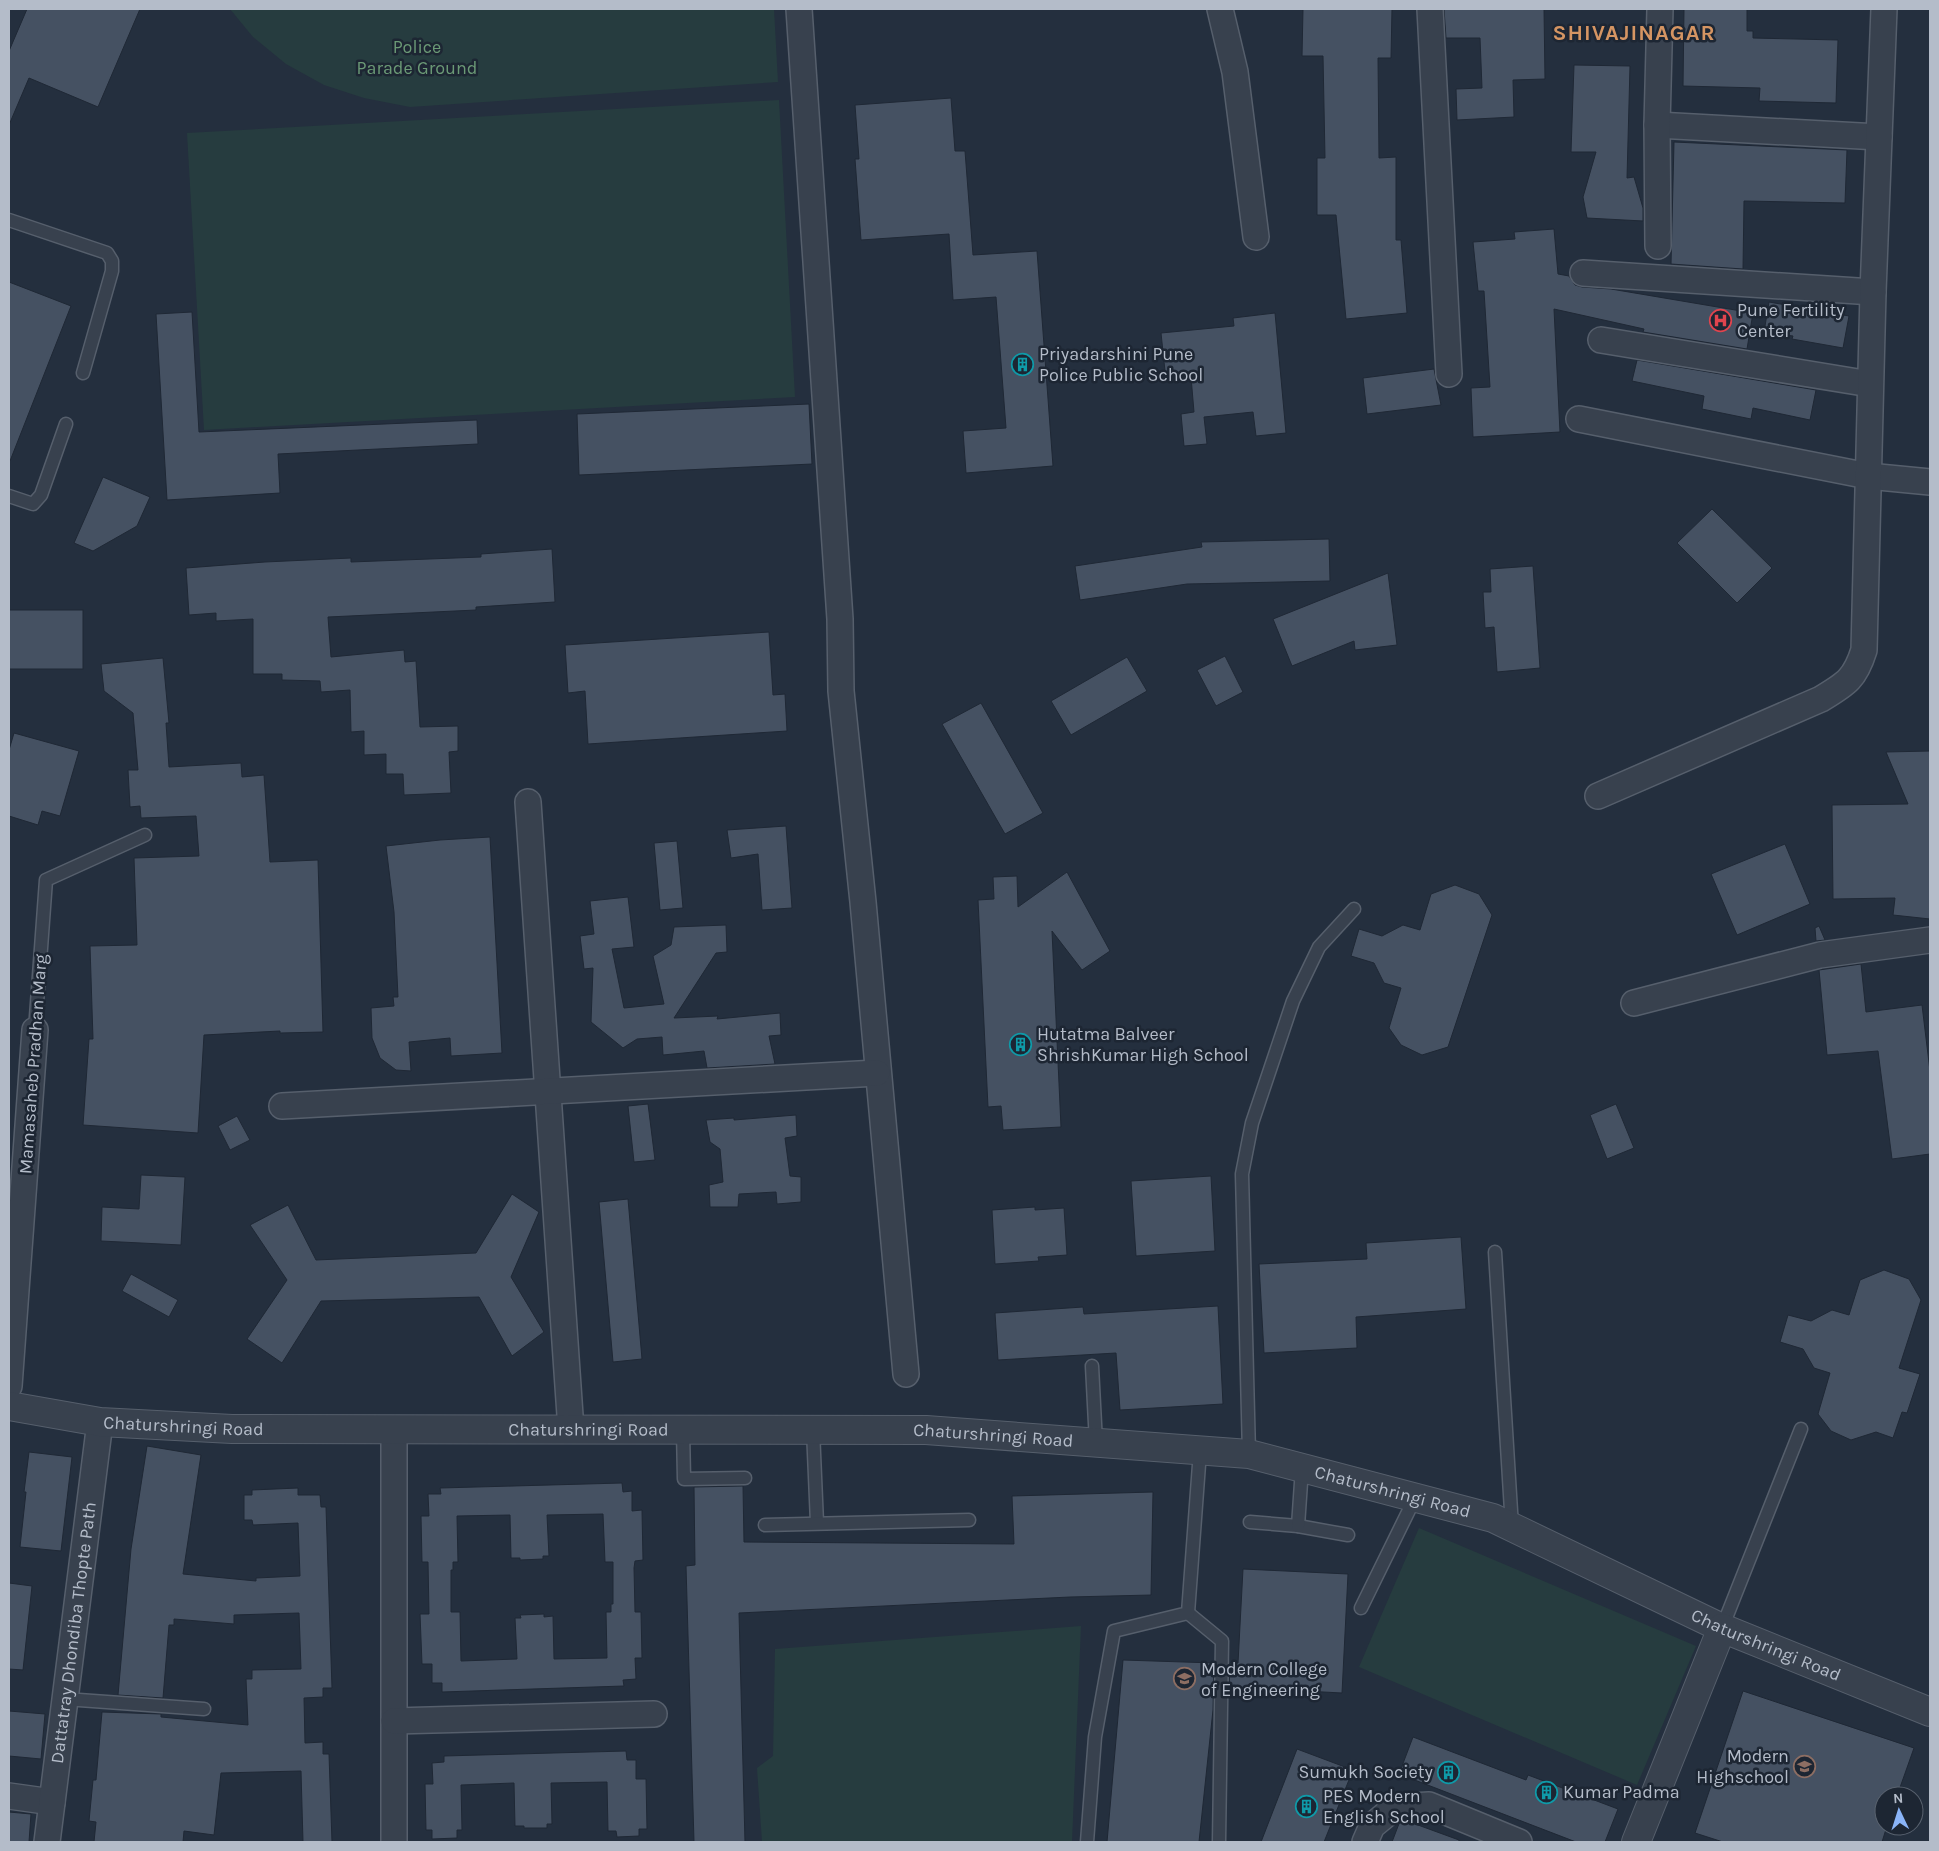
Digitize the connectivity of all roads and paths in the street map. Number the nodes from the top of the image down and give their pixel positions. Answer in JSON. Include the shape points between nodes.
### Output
{"nodes":[{"id":1,"x":798,"y":9,"type":"edge"},
{"id":2,"x":1220,"y":9,"type":"edge"},
{"id":3,"x":1430,"y":9,"type":"edge"},
{"id":4,"x":1660,"y":9,"type":"edge"},
{"id":5,"x":1884,"y":9,"type":"edge"},
{"id":6,"x":1657,"y":125,"type":"junction"},
{"id":7,"x":1879,"y":137,"type":"junction"},
{"id":8,"x":9,"y":220,"type":"edge"},
{"id":9,"x":1256,"y":237,"type":"dead end"},
{"id":10,"x":1658,"y":246,"type":"dead end"},
{"id":11,"x":1583,"y":273,"type":"dead end"},
{"id":12,"x":1873,"y":292,"type":"junction"},
{"id":13,"x":1602,"y":340,"type":"dead end"},
{"id":14,"x":83,"y":373,"type":"dead end"},
{"id":15,"x":1449,"y":374,"type":"dead end"},
{"id":16,"x":1870,"y":384,"type":"junction"},
{"id":17,"x":1579,"y":418,"type":"dead end"},
{"id":18,"x":66,"y":424,"type":"dead end"},
{"id":19,"x":1868,"y":476,"type":"junction"},
{"id":20,"x":1930,"y":482,"type":"edge"},
{"id":21,"x":9,"y":496,"type":"edge"},
{"id":22,"x":1598,"y":796,"type":"dead end"},
{"id":23,"x":528,"y":802,"type":"dead end"},
{"id":24,"x":145,"y":835,"type":"dead end"},
{"id":25,"x":1354,"y":909,"type":"dead end"},
{"id":26,"x":1930,"y":940,"type":"edge"},
{"id":27,"x":1634,"y":1003,"type":"dead end"},
{"id":28,"x":35,"y":1030,"type":"joint"},
{"id":29,"x":877,"y":1073,"type":"junction"},
{"id":30,"x":548,"y":1090,"type":"junction"},
{"id":31,"x":282,"y":1106,"type":"dead end"},
{"id":32,"x":1495,"y":1252,"type":"dead end"},
{"id":33,"x":1092,"y":1366,"type":"dead end"},
{"id":34,"x":906,"y":1374,"type":"dead end"},
{"id":35,"x":9,"y":1386,"type":"edge"},
{"id":36,"x":9,"y":1406,"type":"edge"},
{"id":37,"x":100,"y":1422,"type":"junction"},
{"id":38,"x":1801,"y":1429,"type":"dead end"},
{"id":39,"x":394,"y":1430,"type":"junction"},
{"id":40,"x":572,"y":1430,"type":"junction"},
{"id":41,"x":683,"y":1430,"type":"junction"},
{"id":42,"x":813,"y":1430,"type":"junction"},
{"id":43,"x":1096,"y":1443,"type":"junction"},
{"id":44,"x":1200,"y":1451,"type":"junction"},
{"id":45,"x":1249,"y":1454,"type":"junction"},
{"id":46,"x":1302,"y":1468,"type":"junction"},
{"id":47,"x":745,"y":1478,"type":"dead end"},
{"id":48,"x":1415,"y":1498,"type":"junction"},
{"id":49,"x":968,"y":1520,"type":"dead end"},
{"id":50,"x":1250,"y":1522,"type":"dead end"},
{"id":51,"x":817,"y":1523,"type":"junction"},
{"id":52,"x":765,"y":1526,"type":"dead end"},
{"id":53,"x":1298,"y":1526,"type":"junction"},
{"id":54,"x":1512,"y":1527,"type":"junction"},
{"id":55,"x":1348,"y":1534,"type":"dead end"},
{"id":56,"x":1361,"y":1608,"type":"dead end"},
{"id":57,"x":1188,"y":1613,"type":"junction"},
{"id":58,"x":1722,"y":1628,"type":"junction"},
{"id":59,"x":65,"y":1699,"type":"junction"},
{"id":60,"x":204,"y":1709,"type":"dead end"},
{"id":61,"x":1930,"y":1712,"type":"edge"},
{"id":62,"x":654,"y":1714,"type":"dead end"},
{"id":63,"x":394,"y":1721,"type":"junction"},
{"id":64,"x":9,"y":1796,"type":"edge"},
{"id":65,"x":52,"y":1802,"type":"junction"},
{"id":66,"x":47,"y":1842,"type":"edge"},
{"id":67,"x":394,"y":1842,"type":"edge"},
{"id":68,"x":1087,"y":1842,"type":"edge"},
{"id":69,"x":1219,"y":1842,"type":"edge"},
{"id":70,"x":1365,"y":1842,"type":"edge"},
{"id":71,"x":1519,"y":1842,"type":"edge"},
{"id":72,"x":1636,"y":1842,"type":"edge"}],
"edges":[{"from":1,"to":29,"type":"street","via":[[840,619],[841,691]]},
{"from":2,"to":9,"type":"street","via":[[1235,72]]},
{"from":3,"to":15,"type":"street"},
{"from":4,"to":6,"type":"street"},
{"from":5,"to":7,"type":"street"},
{"from":6,"to":7,"type":"street"},
{"from":6,"to":10,"type":"street"},
{"from":7,"to":12,"type":"street"},
{"from":8,"to":14,"type":"lane","via":[[107,253],[112,262]]},
{"from":11,"to":12,"type":"street"},
{"from":12,"to":16,"type":"street"},
{"from":13,"to":16,"type":"street"},
{"from":16,"to":19,"type":"street"},
{"from":17,"to":19,"type":"street"},
{"from":18,"to":21,"type":"lane","via":[[41,495],[33,504]]},
{"from":19,"to":20,"type":"street"},
{"from":19,"to":22,"type":"street","via":[[1864,650],[1858,669],[1844,685],[1821,700]]},
{"from":23,"to":30,"type":"street"},
{"from":24,"to":28,"type":"lane","name":"Mamasaheb Pradhan Marg","via":[[46,880]]},
{"from":25,"to":45,"type":"lane","via":[[1319,947],[1293,1001],[1247,1148],[1242,1174]]},
{"from":26,"to":27,"type":"street","via":[[1820,955]]},
{"from":28,"to":35,"type":"street","name":"Mamasaheb Pradhan Marg"},
{"from":29,"to":30,"type":"street"},
{"from":29,"to":34,"type":"street"},
{"from":30,"to":31,"type":"street"},
{"from":30,"to":40,"type":"street"},
{"from":32,"to":54,"type":"lane"},
{"from":33,"to":43,"type":"lane"},
{"from":36,"to":37,"type":"street","name":"Chaturshringi Road"},
{"from":37,"to":39,"type":"street","name":"Chaturshringi Road","via":[[232,1430]]},
{"from":37,"to":59,"type":"street","name":"Dattatray Dhondiba Thopte Path"},
{"from":38,"to":58,"type":"lane"},
{"from":39,"to":40,"type":"street","name":"Chaturshringi Road"},
{"from":39,"to":63,"type":"street"},
{"from":40,"to":41,"type":"street","name":"Chaturshringi Road"},
{"from":41,"to":42,"type":"street","name":"Chaturshringi Road"},
{"from":41,"to":47,"type":"lane","via":[[684,1479]]},
{"from":42,"to":43,"type":"street","name":"Chaturshringi Road","via":[[926,1430]]},
{"from":42,"to":51,"type":"lane"},
{"from":43,"to":44,"type":"street","name":"Chaturshringi Road"},
{"from":44,"to":45,"type":"street","name":"Chaturshringi Road"},
{"from":44,"to":57,"type":"lane"},
{"from":45,"to":46,"type":"street","name":"Chaturshringi Road"},
{"from":46,"to":48,"type":"street","name":"Chaturshringi Road"},
{"from":46,"to":53,"type":"lane"},
{"from":48,"to":54,"type":"street","name":"Chaturshringi Road","via":[[1493,1518]]},
{"from":48,"to":56,"type":"lane"},
{"from":49,"to":51,"type":"lane"},
{"from":50,"to":53,"type":"lane"},
{"from":51,"to":52,"type":"lane"},
{"from":53,"to":55,"type":"lane"},
{"from":54,"to":58,"type":"street","name":"Chaturshringi Road"},
{"from":57,"to":68,"type":"lane","via":[[1114,1631],[1095,1737]]},
{"from":57,"to":69,"type":"lane","via":[[1222,1641]]},
{"from":58,"to":61,"type":"street","name":"Chaturshringi Road"},
{"from":58,"to":72,"type":"street"},
{"from":59,"to":60,"type":"lane"},
{"from":59,"to":65,"type":"street","name":"Dattatray Dhondiba Thopte Path"},
{"from":62,"to":63,"type":"street"},
{"from":63,"to":67,"type":"street"},
{"from":64,"to":65,"type":"street"},
{"from":65,"to":66,"type":"street","name":"Dattatray Dhondiba Thopte Path"},
{"from":70,"to":71,"type":"street","via":[[1372,1826],[1395,1807],[1429,1805]]}]}
